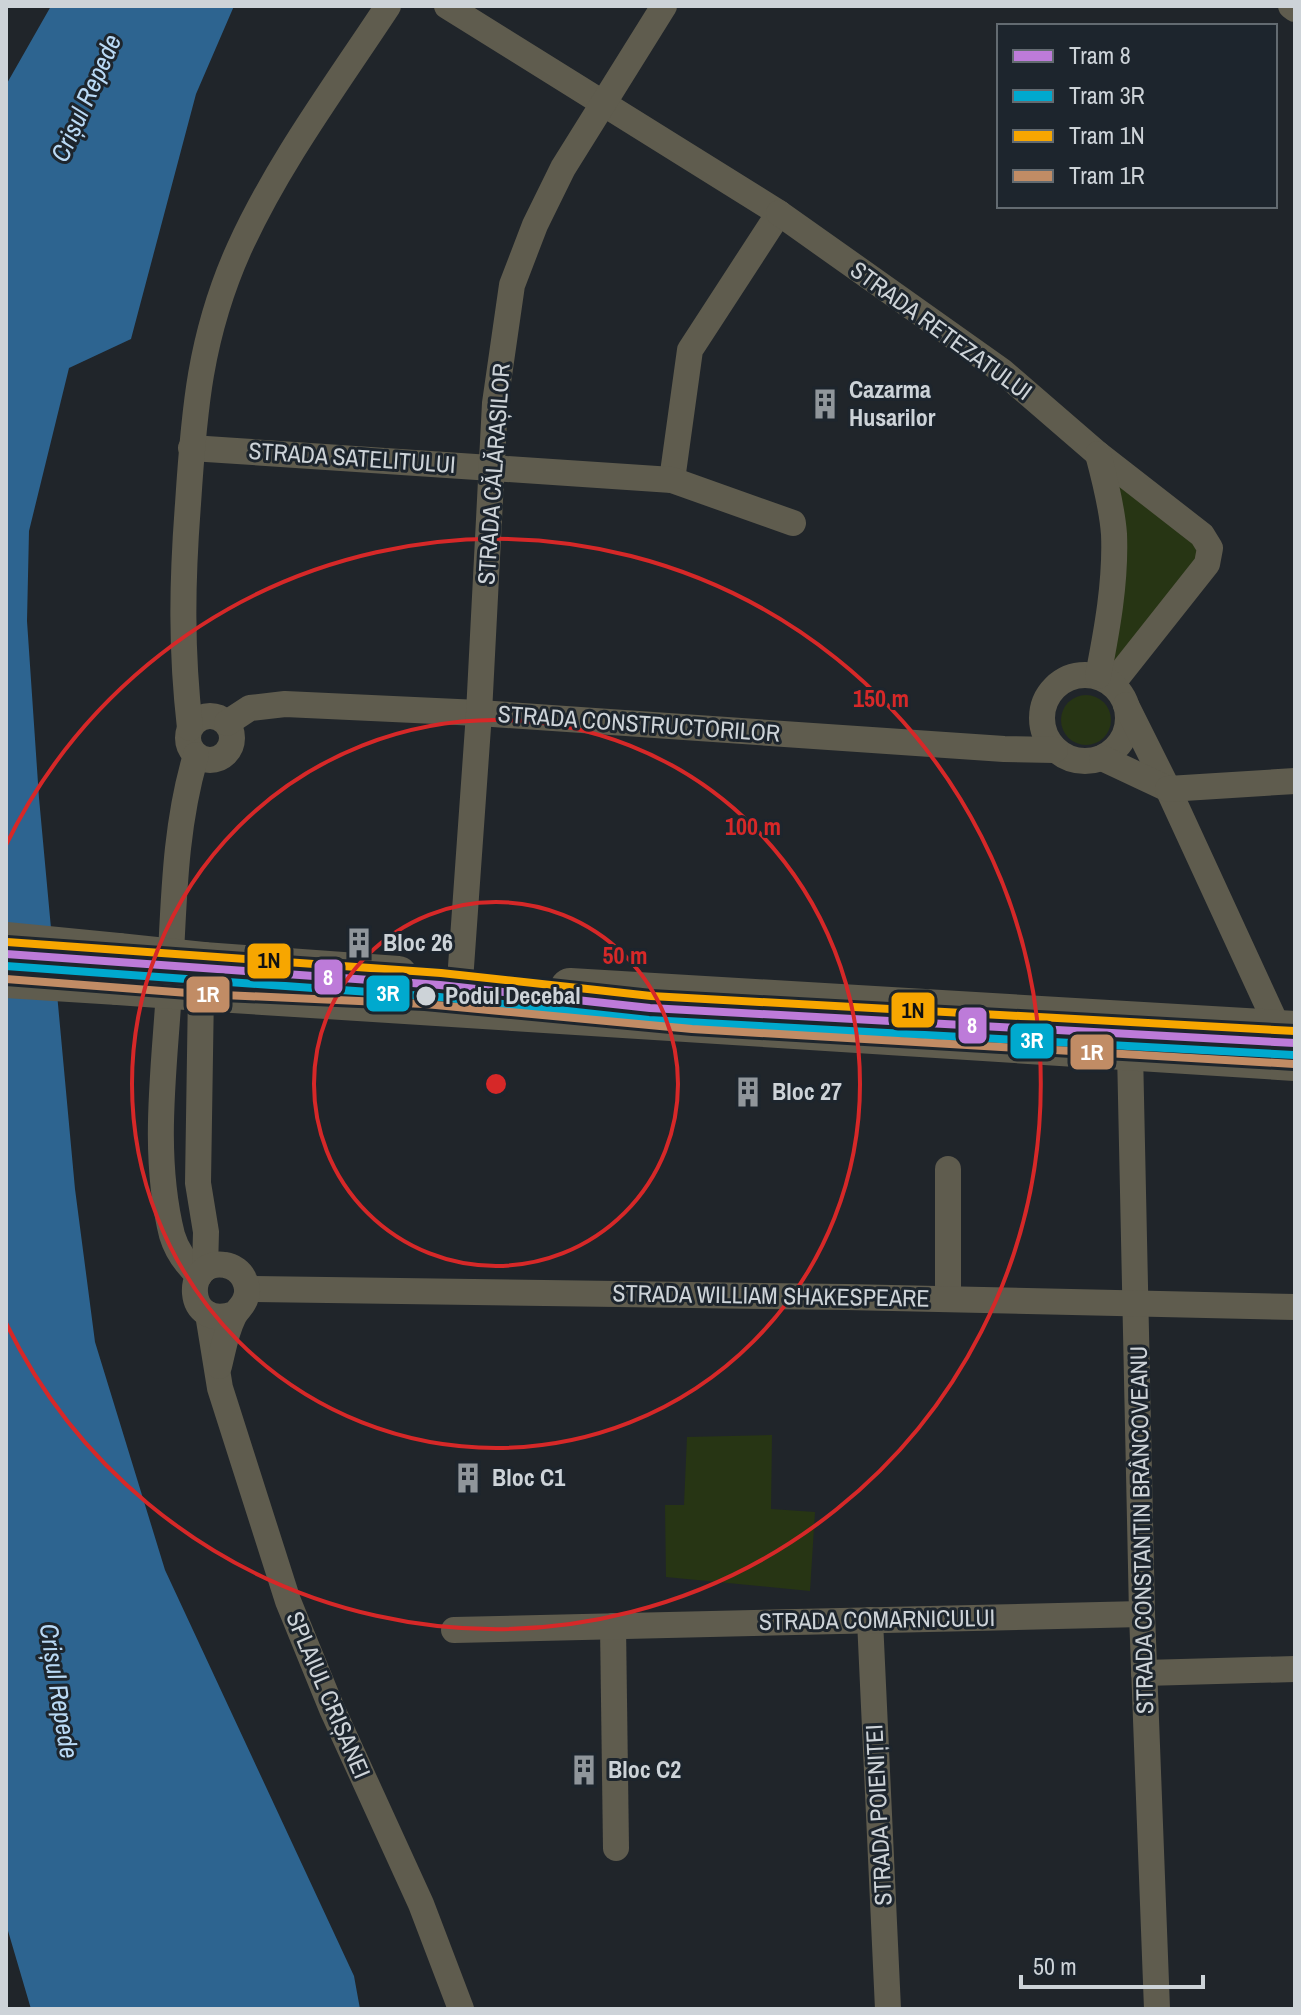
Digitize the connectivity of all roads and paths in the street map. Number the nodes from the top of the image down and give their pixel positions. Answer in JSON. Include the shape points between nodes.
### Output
{"nodes":[{"id":1,"x":388,"y":6,"type":"edge"},
{"id":2,"x":447,"y":6,"type":"edge"},
{"id":3,"x":664,"y":6,"type":"edge"},
{"id":4,"x":604,"y":103,"type":"junction"},
{"id":5,"x":779,"y":213,"type":"junction"},
{"id":6,"x":191,"y":448,"type":"junction"},
{"id":7,"x":1098,"y":454,"type":"junction"},
{"id":8,"x":493,"y":467,"type":"junction"},
{"id":9,"x":672,"y":480,"type":"junction"},
{"id":10,"x":793,"y":523,"type":"dead end"},
{"id":11,"x":1112,"y":688,"type":"junction"},
{"id":12,"x":479,"y":713,"type":"junction"},
{"id":13,"x":227,"y":723,"type":"junction"},
{"id":14,"x":190,"y":728,"type":"junction"},
{"id":15,"x":1055,"y":750,"type":"junction"},
{"id":16,"x":196,"y":755,"type":"junction"},
{"id":17,"x":1102,"y":758,"type":"junction"},
{"id":18,"x":1295,"y":781,"type":"edge"},
{"id":19,"x":1168,"y":789,"type":"junction"},
{"id":20,"x":6,"y":942,"type":"edge"},
{"id":21,"x":202,"y":976,"type":"junction"},
{"id":22,"x":6,"y":978,"type":"edge"},
{"id":23,"x":460,"y":981,"type":"junction"},
{"id":24,"x":1290,"y":1041,"type":"edge"},
{"id":25,"x":1130,"y":1051,"type":"junction"},
{"id":26,"x":948,"y":1169,"type":"dead end"},
{"id":27,"x":210,"y":1270,"type":"junction"},
{"id":28,"x":247,"y":1289,"type":"junction"},
{"id":29,"x":948,"y":1299,"type":"junction"},
{"id":30,"x":1137,"y":1304,"type":"junction"},
{"id":31,"x":1295,"y":1307,"type":"edge"},
{"id":32,"x":221,"y":1314,"type":"junction"},
{"id":33,"x":1142,"y":1614,"type":"junction"},
{"id":34,"x":870,"y":1620,"type":"junction"},
{"id":35,"x":613,"y":1626,"type":"junction"},
{"id":36,"x":454,"y":1630,"type":"dead end"},
{"id":37,"x":1295,"y":1669,"type":"edge"},
{"id":38,"x":1144,"y":1673,"type":"junction"},
{"id":39,"x":616,"y":1848,"type":"dead end"},
{"id":40,"x":461,"y":2009,"type":"edge"},
{"id":41,"x":888,"y":2009,"type":"edge"},
{"id":42,"x":1157,"y":2009,"type":"edge"}],
"edges":[{"from":1,"to":6,"type":"street","via":[[269,188],[239,250],[206,342]]},
{"from":2,"to":4,"type":"street","name":"STRADA RETEZATULUI"},
{"from":3,"to":4,"type":"street","name":"STRADA CĂLĂRAȘILOR"},
{"from":4,"to":5,"type":"street","name":"STRADA RETEZATULUI"},
{"from":4,"to":8,"type":"street","name":"STRADA CĂLĂRAȘILOR","via":[[563,168],[512,285],[495,403]]},
{"from":5,"to":7,"type":"street","name":"STRADA RETEZATULUI","via":[[1002,371]]},
{"from":5,"to":9,"type":"street","via":[[690,350]]},
{"from":6,"to":8,"type":"street","name":"STRADA SATELITULUI"},
{"from":6,"to":14,"type":"street","via":[[181,596]]},
{"from":7,"to":11,"type":"street","via":[[1114,534],[1108,618]]},
{"from":7,"to":11,"type":"street","name":"STRADA RETEZATULUI","via":[[1202,535],[1210,548],[1207,564]]},
{"from":8,"to":9,"type":"street","name":"STRADA SATELITULUI"},
{"from":8,"to":12,"type":"street","name":"STRADA CĂLĂRAȘILOR"},
{"from":9,"to":10,"type":"street","name":"STRADA SATELITULUI"},
{"from":11,"to":15,"type":"street","via":[[1074,675],[1053,688],[1041,722]]},
{"from":11,"to":17,"type":"street","via":[[1127,728]]},
{"from":11,"to":19,"type":"street"},
{"from":12,"to":13,"type":"street","name":"STRADA CONSTRUCTORILOR","via":[[285,704],[250,708]]},
{"from":12,"to":15,"type":"street","name":"STRADA CONSTRUCTORILOR"},
{"from":12,"to":23,"type":"street","name":"STRADA CĂLĂRAȘILOR"},
{"from":13,"to":14,"type":"street","via":[[208,715]]},
{"from":13,"to":16,"type":"street","via":[[232,737],[228,751],[217,759]]},
{"from":14,"to":16,"type":"street","via":[[188,742]]},
{"from":15,"to":17,"type":"street","via":[[1076,761]]},
{"from":16,"to":27,"type":"street","via":[[178,831],[160,1111],[164,1192],[173,1238],[183,1260]]},
{"from":17,"to":19,"type":"street"},
{"from":18,"to":19,"type":"street"},
{"from":19,"to":24,"type":"street"},
{"from":20,"to":21,"type":"main road","bridge":true},
{"from":21,"to":22,"type":"main road","bridge":true},
{"from":21,"to":23,"type":"main road"},
{"from":21,"to":25,"type":"main road"},
{"from":21,"to":27,"type":"street","via":[[198,1183]]},
{"from":23,"to":24,"type":"main road"},
{"from":24,"to":25,"type":"main road"},
{"from":25,"to":30,"type":"street","name":"STRADA CONSTANTIN BRÂNCOVEANU"},
{"from":26,"to":29,"type":"street"},
{"from":27,"to":28,"type":"street","via":[[237,1270]]},
{"from":27,"to":32,"type":"street","via":[[194,1293],[201,1309]]},
{"from":28,"to":29,"type":"street","name":"STRADA WILLIAM SHAKESPEARE"},
{"from":28,"to":32,"type":"street","name":"SPLAIUL CRIȘANEI","via":[[245,1301]]},
{"from":29,"to":30,"type":"street","name":"STRADA WILLIAM SHAKESPEARE"},
{"from":30,"to":31,"type":"street","name":"STRADA WILLIAM SHAKESPEARE"},
{"from":30,"to":33,"type":"street","name":"STRADA CONSTANTIN BRÂNCOVEANU"},
{"from":32,"to":40,"type":"street","name":"SPLAIUL CRIȘANEI","via":[[217,1373],[288,1601],[421,1904]]},
{"from":33,"to":34,"type":"street","name":"STRADA COMARNICULUI"},
{"from":33,"to":38,"type":"street","name":"STRADA CONSTANTIN BRÂNCOVEANU"},
{"from":34,"to":35,"type":"street","name":"STRADA COMARNICULUI"},
{"from":34,"to":41,"type":"street","name":"STRADA POIENIȚEI"},
{"from":35,"to":36,"type":"street","name":"STRADA COMARNICULUI"},
{"from":35,"to":39,"type":"street"},
{"from":37,"to":38,"type":"street"},
{"from":38,"to":42,"type":"street","name":"STRADA CONSTANTIN BRÂNCOVEANU"}]}
